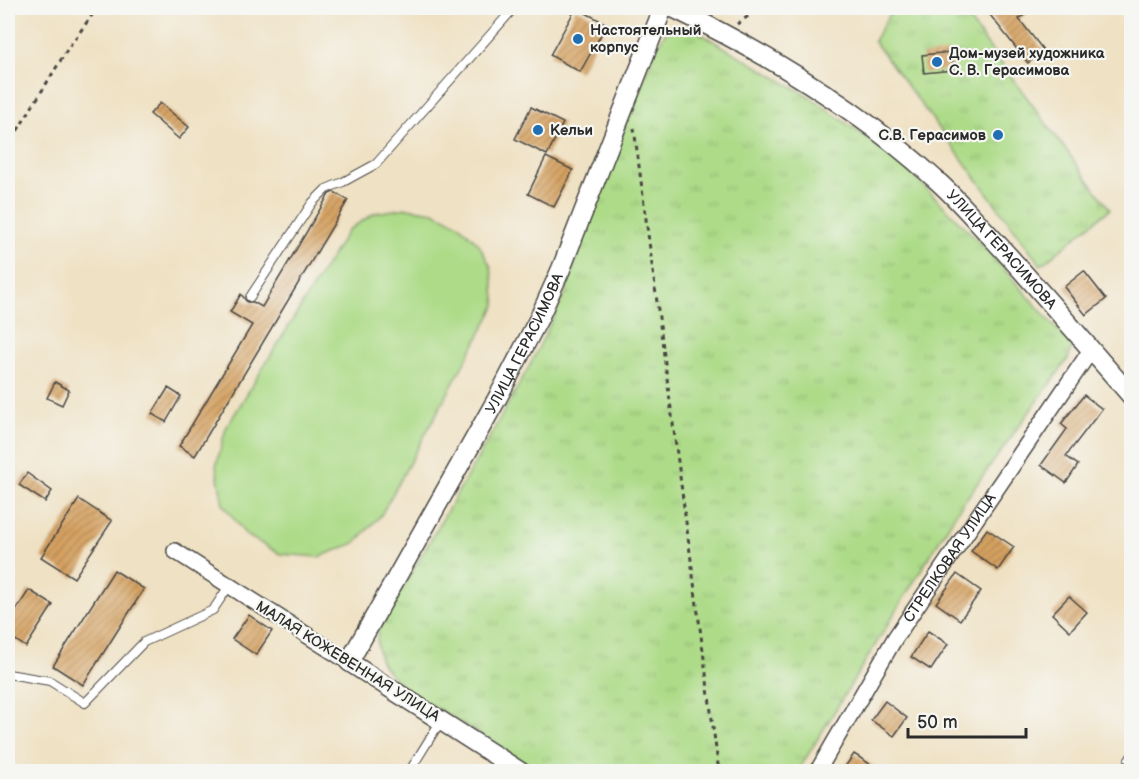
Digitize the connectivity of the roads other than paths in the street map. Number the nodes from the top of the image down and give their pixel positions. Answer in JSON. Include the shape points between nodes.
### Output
{"nodes":[{"id":1,"x":514,"y":8,"type":"edge"},
{"id":2,"x":663,"y":8,"type":"edge"},
{"id":3,"x":673,"y":8,"type":"edge"},
{"id":4,"x":250,"y":297,"type":"dead end"},
{"id":5,"x":1091,"y":350,"type":"junction"},
{"id":6,"x":1131,"y":397,"type":"edge"},
{"id":7,"x":175,"y":551,"type":"dead end"},
{"id":8,"x":230,"y":586,"type":"junction"},
{"id":9,"x":350,"y":662,"type":"junction"},
{"id":10,"x":8,"y":675,"type":"edge"},
{"id":11,"x":441,"y":720,"type":"junction"},
{"id":12,"x":410,"y":771,"type":"edge"},
{"id":13,"x":521,"y":771,"type":"edge"},
{"id":14,"x":817,"y":771,"type":"edge"}],
"edges":[{"from":1,"to":4,"type":"lane","via":[[376,164],[326,189],[312,202]]},
{"from":2,"to":9,"type":"street","name":"УЛИЦА ГЕРАСИМОВА","via":[[539,318]]},
{"from":3,"to":5,"type":"street","name":"УЛИЦА ГЕРАСИМОВА","via":[[835,99],[933,176]]},
{"from":5,"to":6,"type":"street","name":"УЛИЦА ГЕРАСИМОВА"},
{"from":5,"to":14,"type":"street","name":"СТРЕЛКОВАЯ УЛИЦА","via":[[895,638]]},
{"from":7,"to":8,"type":"street","name":"МАЛАЯ КОЖЕВЕННАЯ УЛИЦА"},
{"from":8,"to":9,"type":"street","name":"МАЛАЯ КОЖЕВЕННАЯ УЛИЦА"},
{"from":8,"to":10,"type":"lane","via":[[213,610],[144,642],[85,703],[50,681]]},
{"from":9,"to":11,"type":"street","name":"МАЛАЯ КОЖЕВЕННАЯ УЛИЦА"},
{"from":11,"to":12,"type":"lane"},
{"from":11,"to":13,"type":"street","name":"МАЛАЯ КОЖЕВЕННАЯ УЛИЦА"}]}
